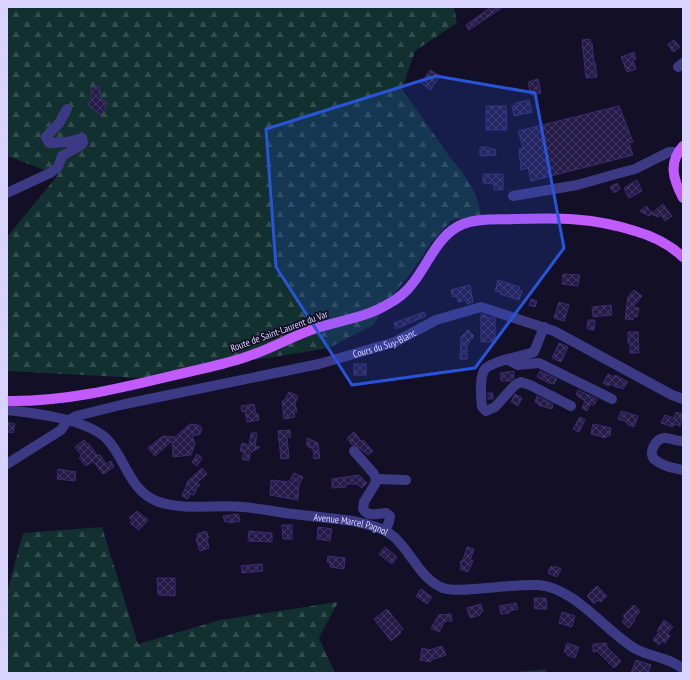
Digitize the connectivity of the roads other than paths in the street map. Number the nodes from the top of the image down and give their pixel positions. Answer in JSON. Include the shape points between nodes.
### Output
{"nodes":[{"id":1,"x":67,"y":109,"type":"dead end"},
{"id":2,"x":681,"y":148,"type":"edge"},
{"id":3,"x":7,"y":193,"type":"edge"},
{"id":4,"x":513,"y":196,"type":"dead end"},
{"id":5,"x":683,"y":198,"type":"edge"},
{"id":6,"x":683,"y":257,"type":"edge"},
{"id":7,"x":544,"y":327,"type":"junction"},
{"id":8,"x":508,"y":360,"type":"junction"},
{"id":9,"x":612,"y":399,"type":"dead end"},
{"id":10,"x":683,"y":399,"type":"edge"},
{"id":11,"x":7,"y":401,"type":"edge"},
{"id":12,"x":571,"y":406,"type":"dead end"},
{"id":13,"x":7,"y":410,"type":"edge"},
{"id":14,"x":67,"y":420,"type":"junction"},
{"id":15,"x":683,"y":441,"type":"edge"},
{"id":16,"x":354,"y":451,"type":"dead end"},
{"id":17,"x":7,"y":464,"type":"edge"},
{"id":18,"x":683,"y":470,"type":"edge"},
{"id":19,"x":376,"y":479,"type":"junction"},
{"id":20,"x":406,"y":480,"type":"dead end"},
{"id":21,"x":385,"y":531,"type":"junction"},
{"id":22,"x":683,"y":669,"type":"edge"}],
"edges":[{"from":1,"to":3,"type":"street","via":[[60,122],[46,137],[49,143],[82,138],[83,143],[62,156],[58,167],[50,173]]},
{"from":2,"to":4,"type":"street","via":[[635,169],[577,185]]},
{"from":2,"to":5,"type":"main road","via":[[674,162],[674,170]]},
{"from":6,"to":11,"type":"main road","name":"Route de Saint-Laurent du Var","via":[[671,246],[650,236],[592,220],[552,218],[470,222],[457,227],[443,238],[403,294],[368,314],[308,331],[246,357],[200,369],[81,395]]},
{"from":7,"to":8,"type":"street","via":[[534,352]]},
{"from":7,"to":10,"type":"street","name":"Cours du Suy-Blanc"},
{"from":7,"to":14,"type":"street","name":"Cours du Suy-Blanc","via":[[481,307],[436,320],[396,342],[319,364],[125,404]]},
{"from":8,"to":9,"type":"street","via":[[518,365],[539,363]]},
{"from":8,"to":12,"type":"street","via":[[486,368],[481,399],[482,407],[486,411],[495,407],[521,382]]},
{"from":13,"to":14,"type":"street","name":"Avenue Marcel Pagnol"},
{"from":14,"to":17,"type":"street","via":[[61,430]]},
{"from":14,"to":21,"type":"street","name":"Avenue Marcel Pagnol","via":[[104,436],[119,455],[136,485],[145,496],[156,501],[190,507],[242,507],[354,522],[375,526]]},
{"from":15,"to":18,"type":"street","via":[[659,439],[652,452],[655,460],[670,468]]},
{"from":16,"to":19,"type":"street"},
{"from":19,"to":20,"type":"street"},
{"from":19,"to":21,"type":"street","via":[[363,509],[371,515],[386,513],[390,516]]},
{"from":21,"to":22,"type":"street","name":"Avenue Marcel Pagnol","via":[[400,544],[430,580],[443,588],[458,590],[534,585],[558,589],[635,649],[676,663]]}]}
